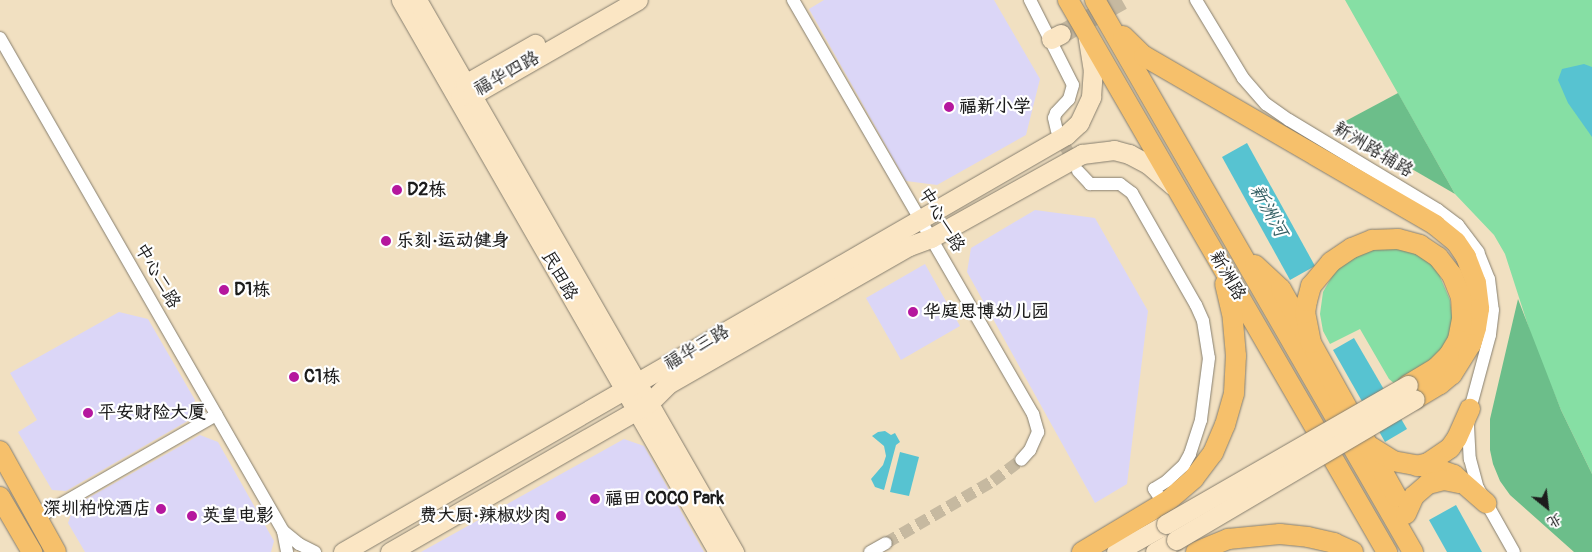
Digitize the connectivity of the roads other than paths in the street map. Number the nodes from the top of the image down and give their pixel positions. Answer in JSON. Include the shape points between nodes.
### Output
{"nodes":[{"id":1,"x":401,"y":0,"type":"edge"},
{"id":2,"x":418,"y":0,"type":"edge"},
{"id":3,"x":612,"y":0,"type":"edge"},
{"id":4,"x":638,"y":0,"type":"edge"},
{"id":5,"x":793,"y":0,"type":"edge"},
{"id":6,"x":1030,"y":0,"type":"edge"},
{"id":7,"x":1068,"y":0,"type":"edge"},
{"id":8,"x":1196,"y":0,"type":"edge"},
{"id":9,"x":1100,"y":8,"type":"edge"},
{"id":10,"x":1086,"y":32,"type":"junction"},
{"id":11,"x":0,"y":38,"type":"edge"},
{"id":12,"x":464,"y":92,"type":"junction"},
{"id":13,"x":1054,"y":138,"type":"junction"},
{"id":14,"x":1071,"y":167,"type":"junction"},
{"id":15,"x":1180,"y":194,"type":"junction"},
{"id":16,"x":920,"y":220,"type":"junction"},
{"id":17,"x":931,"y":238,"type":"junction"},
{"id":18,"x":1241,"y":253,"type":"junction"},
{"id":19,"x":1221,"y":265,"type":"junction"},
{"id":20,"x":1312,"y":343,"type":"junction"},
{"id":21,"x":631,"y":386,"type":"junction"},
{"id":22,"x":1412,"y":392,"type":"junction"},
{"id":23,"x":642,"y":407,"type":"junction"},
{"id":24,"x":1470,"y":409,"type":"junction"},
{"id":25,"x":216,"y":415,"type":"junction"},
{"id":26,"x":1368,"y":444,"type":"junction"},
{"id":27,"x":0,"y":451,"type":"edge"},
{"id":28,"x":1021,"y":460,"type":"tunnel mouth"},
{"id":29,"x":1417,"y":466,"type":"junction"},
{"id":30,"x":1466,"y":484,"type":"junction"},
{"id":31,"x":0,"y":497,"type":"edge"},
{"id":32,"x":1160,"y":498,"type":"dead end"},
{"id":33,"x":1486,"y":503,"type":"junction"},
{"id":34,"x":1406,"y":514,"type":"junction"},
{"id":35,"x":37,"y":518,"type":"junction"},
{"id":36,"x":284,"y":531,"type":"junction"},
{"id":37,"x":886,"y":543,"type":"tunnel mouth"},
{"id":38,"x":32,"y":552,"type":"edge"},
{"id":39,"x":56,"y":552,"type":"edge"},
{"id":40,"x":287,"y":552,"type":"edge"},
{"id":41,"x":316,"y":552,"type":"edge"},
{"id":42,"x":343,"y":552,"type":"edge"},
{"id":43,"x":390,"y":552,"type":"edge"},
{"id":44,"x":718,"y":552,"type":"edge"},
{"id":45,"x":734,"y":552,"type":"edge"},
{"id":46,"x":870,"y":552,"type":"edge"},
{"id":47,"x":1082,"y":552,"type":"edge"},
{"id":48,"x":1116,"y":552,"type":"edge"},
{"id":49,"x":1155,"y":552,"type":"edge"},
{"id":50,"x":1196,"y":552,"type":"edge"},
{"id":51,"x":1353,"y":552,"type":"edge"},
{"id":52,"x":1387,"y":552,"type":"edge"},
{"id":53,"x":1413,"y":552,"type":"edge"},
{"id":54,"x":1419,"y":552,"type":"edge"},
{"id":55,"x":1514,"y":552,"type":"edge"}],
"edges":[{"from":1,"to":12,"type":"street","name":"民田路"},
{"from":2,"to":12,"type":"street","name":"民田路"},
{"from":3,"to":12,"type":"street","name":"福华四路"},
{"from":4,"to":12,"type":"street","name":"福华四路"},
{"from":5,"to":16,"type":"street","name":"中心一路"},
{"from":6,"to":13,"type":"street","via":[[1056,37],[1073,84],[1069,100],[1054,118]]},
{"from":7,"to":10,"type":"main road","name":"新洲路"},
{"from":8,"to":24,"type":"street","name":"新洲路辅路","via":[[1243,78],[1266,104],[1438,210],[1466,235],[1482,261],[1492,291],[1493,318]]},
{"from":9,"to":18,"type":"main road","name":"新洲路"},
{"from":9,"to":22,"type":"main road","via":[[1144,56],[1435,225],[1456,242],[1466,256],[1476,283],[1479,309],[1476,328],[1471,344],[1452,374],[1440,384]]},
{"from":10,"to":13,"type":"street","name":"福华三路","via":[[1093,71],[1091,97],[1079,123]]},
{"from":10,"to":15,"type":"main road","name":"新洲路"},
{"from":11,"to":25,"type":"street","name":"中心二路"},
{"from":12,"to":21,"type":"street","name":"民田路"},
{"from":13,"to":16,"type":"street","name":"福华三路"},
{"from":14,"to":15,"type":"street","name":"福华三路","via":[[1082,154],[1114,150],[1148,164]]},
{"from":14,"to":17,"type":"street","name":"福华三路"},
{"from":14,"to":32,"type":"street","via":[[1090,184],[1120,184],[1132,193],[1203,321],[1208,358],[1201,420],[1184,465],[1154,489]]},
{"from":15,"to":19,"type":"main road","name":"新洲路"},
{"from":16,"to":17,"type":"street","name":"中心一路"},
{"from":16,"to":21,"type":"street","name":"福华三路"},
{"from":17,"to":23,"type":"street","name":"福华三路","via":[[909,246],[668,384]]},
{"from":17,"to":28,"type":"street","name":"中心一路","via":[[1037,423],[1035,441]]},
{"from":18,"to":20,"type":"main road","via":[[1281,290]]},
{"from":18,"to":53,"type":"main road","name":"新洲路"},
{"from":19,"to":47,"type":"main road","via":[[1233,318],[1236,356],[1234,393],[1213,453],[1194,478],[1169,500]]},
{"from":19,"to":52,"type":"main road","name":"新洲路"},
{"from":20,"to":22,"type":"main road","via":[[1305,313],[1307,301],[1312,286],[1331,262],[1372,240],[1398,239],[1420,245],[1448,268],[1459,290],[1462,318],[1458,340],[1449,355]]},
{"from":20,"to":26,"type":"main road"},
{"from":21,"to":23,"type":"street","name":"民田路"},
{"from":21,"to":42,"type":"street","name":"福华三路"},
{"from":22,"to":48,"type":"street","bridge":true},
{"from":22,"to":49,"type":"street","bridge":true},
{"from":23,"to":43,"type":"street","name":"福华三路"},
{"from":23,"to":44,"type":"street","name":"民田路"},
{"from":23,"to":45,"type":"street","name":"民田路"},
{"from":24,"to":29,"type":"main road","via":[[1458,438],[1450,448],[1428,463]]},
{"from":24,"to":33,"type":"street","name":"新洲路辅路","via":[[1470,459]]},
{"from":25,"to":35,"type":"street"},
{"from":25,"to":36,"type":"street","name":"中心二路"},
{"from":26,"to":29,"type":"main road","via":[[1392,461]]},
{"from":26,"to":34,"type":"main road"},
{"from":27,"to":35,"type":"main road"},
{"from":29,"to":30,"type":"main road","via":[[1446,471]]},
{"from":30,"to":33,"type":"main road"},
{"from":30,"to":34,"type":"main road","via":[[1444,480],[1428,484],[1414,496]]},
{"from":31,"to":38,"type":"main road"},
{"from":33,"to":55,"type":"street","name":"新洲路辅路"},
{"from":34,"to":54,"type":"main road"},
{"from":35,"to":39,"type":"main road"},
{"from":36,"to":40,"type":"street","name":"中心二路"},
{"from":36,"to":41,"type":"street","name":"中心二路","via":[[299,544]]},
{"from":37,"to":46,"type":"street"},
{"from":50,"to":51,"type":"main road","via":[[1228,539],[1280,534],[1334,543]]}]}
